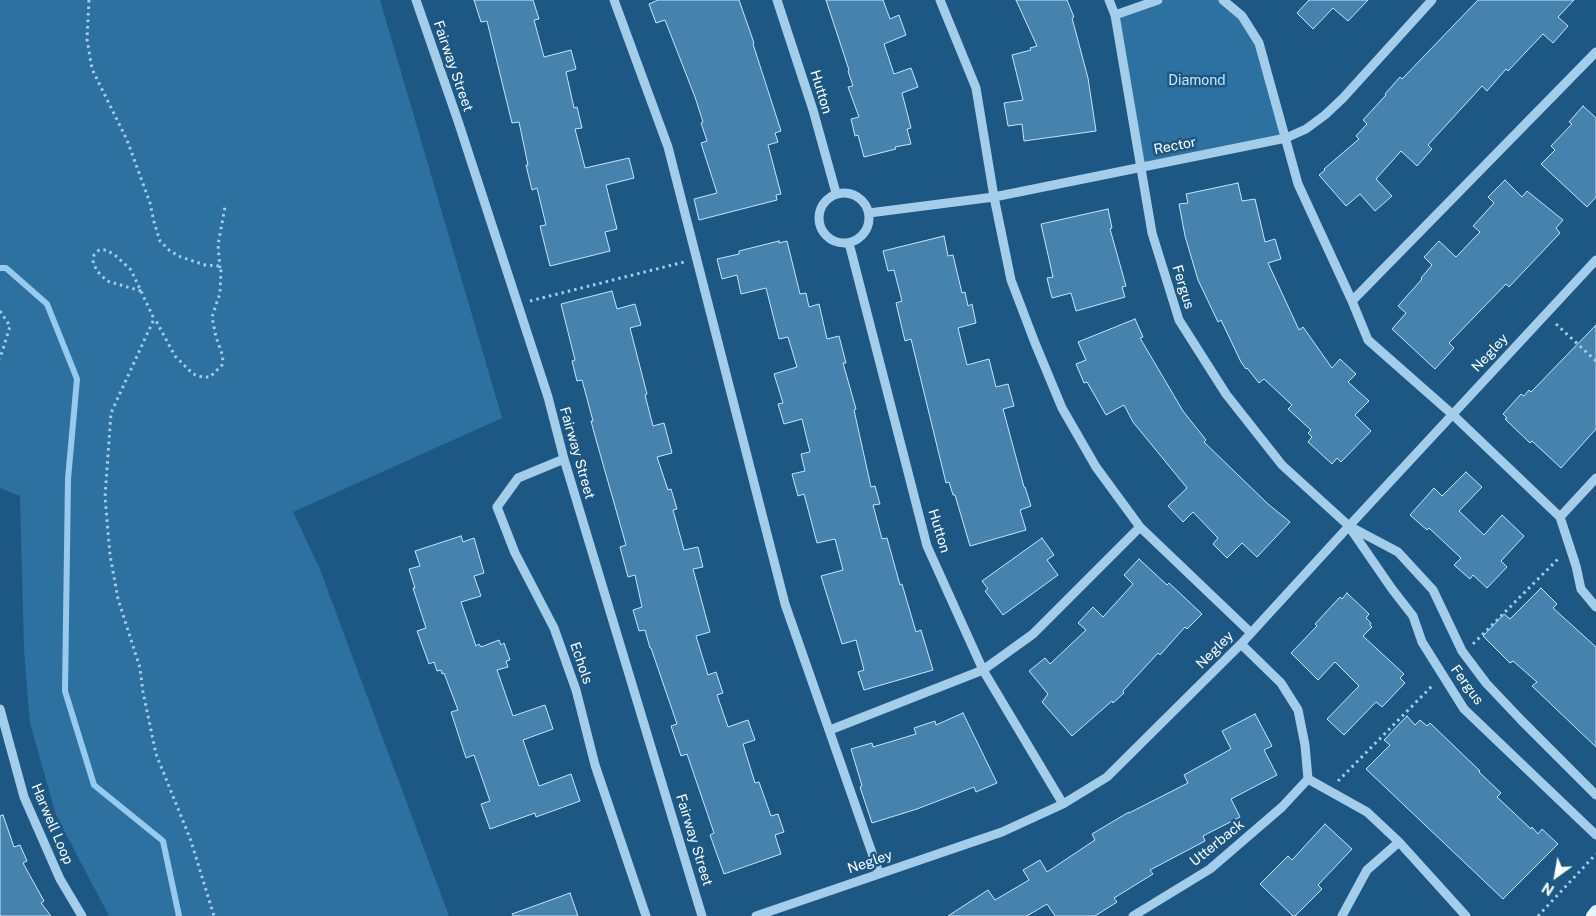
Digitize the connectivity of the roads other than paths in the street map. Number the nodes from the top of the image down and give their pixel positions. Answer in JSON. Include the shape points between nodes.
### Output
{"nodes":[{"id":1,"x":416,"y":0,"type":"edge"},
{"id":2,"x":614,"y":0,"type":"edge"},
{"id":3,"x":777,"y":0,"type":"edge"},
{"id":4,"x":940,"y":0,"type":"edge"},
{"id":5,"x":1109,"y":0,"type":"edge"},
{"id":6,"x":1158,"y":0,"type":"edge"},
{"id":7,"x":1223,"y":0,"type":"edge"},
{"id":8,"x":1432,"y":0,"type":"edge"},
{"id":9,"x":1115,"y":15,"type":"junction"},
{"id":10,"x":1596,"y":52,"type":"edge"},
{"id":11,"x":1286,"y":138,"type":"junction"},
{"id":12,"x":1140,"y":167,"type":"junction"},
{"id":13,"x":836,"y":193,"type":"junction"},
{"id":14,"x":994,"y":197,"type":"junction"},
{"id":15,"x":868,"y":213,"type":"junction"},
{"id":16,"x":850,"y":243,"type":"junction"},
{"id":17,"x":1596,"y":260,"type":"edge"},
{"id":18,"x":1352,"y":301,"type":"junction"},
{"id":19,"x":1452,"y":414,"type":"junction"},
{"id":20,"x":564,"y":459,"type":"junction"},
{"id":21,"x":1596,"y":478,"type":"edge"},
{"id":22,"x":1560,"y":517,"type":"junction"},
{"id":23,"x":1349,"y":526,"type":"junction"},
{"id":24,"x":1140,"y":527,"type":"junction"},
{"id":25,"x":1596,"y":607,"type":"edge"},
{"id":26,"x":1251,"y":633,"type":"junction"},
{"id":27,"x":1241,"y":644,"type":"junction"},
{"id":28,"x":983,"y":670,"type":"junction"},
{"id":29,"x":0,"y":709,"type":"edge"},
{"id":30,"x":830,"y":730,"type":"junction"},
{"id":31,"x":1308,"y":779,"type":"junction"},
{"id":32,"x":1596,"y":795,"type":"edge"},
{"id":33,"x":1063,"y":804,"type":"junction"},
{"id":34,"x":1596,"y":834,"type":"edge"},
{"id":35,"x":1399,"y":842,"type":"junction"},
{"id":36,"x":879,"y":873,"type":"junction"},
{"id":37,"x":1596,"y":911,"type":"edge"},
{"id":38,"x":82,"y":916,"type":"edge"},
{"id":39,"x":646,"y":916,"type":"edge"},
{"id":40,"x":702,"y":916,"type":"edge"},
{"id":41,"x":756,"y":916,"type":"edge"},
{"id":42,"x":1133,"y":916,"type":"edge"},
{"id":43,"x":1342,"y":916,"type":"edge"},
{"id":44,"x":1466,"y":916,"type":"edge"},
{"id":45,"x":1592,"y":916,"type":"edge"}],
"edges":[{"from":1,"to":20,"type":"street","name":"Fairway Street","via":[[548,397]]},
{"from":2,"to":30,"type":"street","via":[[668,146],[786,604]]},
{"from":3,"to":13,"type":"street","name":"Hutton"},
{"from":4,"to":14,"type":"street","via":[[976,88]]},
{"from":5,"to":9,"type":"street","name":"Fergus"},
{"from":6,"to":9,"type":"street"},
{"from":7,"to":11,"type":"street","via":[[1242,16],[1259,43]]},
{"from":8,"to":11,"type":"street","name":"Rector","via":[[1343,98],[1306,129]]},
{"from":9,"to":12,"type":"street","name":"Fergus"},
{"from":10,"to":18,"type":"street"},
{"from":11,"to":12,"type":"street","name":"Rector"},
{"from":11,"to":18,"type":"street","via":[[1298,184]]},
{"from":12,"to":14,"type":"street","name":"Rector"},
{"from":12,"to":23,"type":"street","name":"Fergus","via":[[1152,232],[1179,320],[1226,394],[1282,465]]},
{"from":13,"to":15,"type":"street","via":[[858,196]]},
{"from":13,"to":16,"type":"street","via":[[822,203],[818,220],[833,241]]},
{"from":14,"to":15,"type":"street","name":"Rector"},
{"from":14,"to":24,"type":"street","via":[[1011,280],[1062,408],[1096,467]]},
{"from":15,"to":16,"type":"street","via":[[868,228]]},
{"from":16,"to":28,"type":"street","name":"Hutton","via":[[927,546]]},
{"from":17,"to":19,"type":"street","name":"Negley"},
{"from":18,"to":19,"type":"street","via":[[1368,340]]},
{"from":19,"to":22,"type":"street"},
{"from":19,"to":23,"type":"street","name":"Negley"},
{"from":20,"to":39,"type":"street","name":"Echols","via":[[518,478],[497,507],[515,553],[554,628],[576,690],[594,765]]},
{"from":20,"to":40,"type":"street","name":"Fairway Street"},
{"from":21,"to":22,"type":"street"},
{"from":22,"to":25,"type":"street","via":[[1581,589]]},
{"from":23,"to":26,"type":"street","name":"Negley"},
{"from":23,"to":32,"type":"street","name":"Fergus","via":[[1398,552],[1410,564],[1433,590],[1462,651],[1486,683]]},
{"from":23,"to":34,"type":"street","name":"Fergus","via":[[1413,616],[1422,642],[1464,709]]},
{"from":24,"to":26,"type":"street"},
{"from":24,"to":28,"type":"street","via":[[1033,634]]},
{"from":26,"to":27,"type":"street","name":"Negley"},
{"from":27,"to":31,"type":"street","via":[[1281,683],[1298,710]]},
{"from":27,"to":33,"type":"street","name":"Negley","via":[[1107,777]]},
{"from":28,"to":30,"type":"street"},
{"from":28,"to":33,"type":"street","name":"Hutton"},
{"from":29,"to":38,"type":"street","name":"Harwell Loop","via":[[24,798],[60,879]]},
{"from":30,"to":36,"type":"street"},
{"from":31,"to":35,"type":"street","via":[[1368,812]]},
{"from":31,"to":42,"type":"street","name":"Utterback","via":[[1282,807],[1210,869]]},
{"from":33,"to":36,"type":"street","name":"Negley","via":[[1002,832]]},
{"from":35,"to":43,"type":"street","via":[[1367,870]]},
{"from":35,"to":44,"type":"street"},
{"from":36,"to":41,"type":"street","name":"Negley"},
{"from":37,"to":45,"type":"main road"}]}
